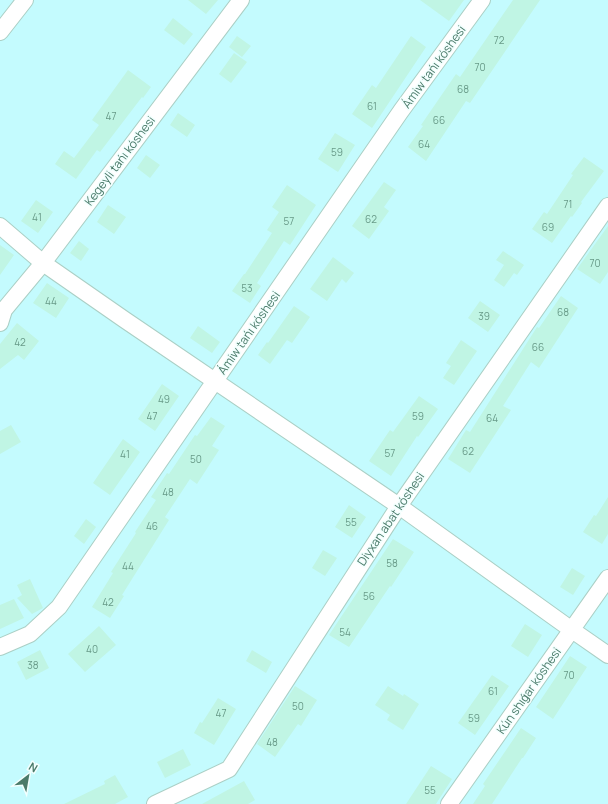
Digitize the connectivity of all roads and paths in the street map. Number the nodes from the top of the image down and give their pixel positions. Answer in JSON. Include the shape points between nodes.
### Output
{"nodes":[{"id":1,"x":25,"y":0,"type":"edge"},
{"id":2,"x":242,"y":0,"type":"edge"},
{"id":3,"x":482,"y":0,"type":"edge"},
{"id":4,"x":0,"y":32,"type":"edge"},
{"id":5,"x":608,"y":206,"type":"edge"},
{"id":6,"x":0,"y":226,"type":"edge"},
{"id":7,"x":43,"y":263,"type":"junction"},
{"id":8,"x":0,"y":323,"type":"edge"},
{"id":9,"x":215,"y":382,"type":"junction"},
{"id":10,"x":399,"y":506,"type":"junction"},
{"id":11,"x":608,"y":578,"type":"edge"},
{"id":12,"x":572,"y":630,"type":"junction"},
{"id":13,"x":0,"y":647,"type":"edge"},
{"id":14,"x":608,"y":655,"type":"edge"},
{"id":15,"x":155,"y":804,"type":"edge"},
{"id":16,"x":449,"y":804,"type":"edge"}],
"edges":[{"from":1,"to":4,"type":"street"},
{"from":2,"to":7,"type":"street","name":"Kegeyli tańı kóshesi"},
{"from":3,"to":9,"type":"street","name":"Ámiw tańı kóshesi","via":[[401,112]]},
{"from":5,"to":10,"type":"street","name":"Diyxan abat kóshesi"},
{"from":6,"to":7,"type":"street"},
{"from":7,"to":8,"type":"street","name":"Kegeyli tańı kóshesi","via":[[4,310]]},
{"from":7,"to":9,"type":"street"},
{"from":9,"to":10,"type":"street"},
{"from":9,"to":13,"type":"street","name":"Ámiw tańı kóshesi","via":[[59,607],[30,634]]},
{"from":10,"to":12,"type":"street"},
{"from":10,"to":15,"type":"street","name":"Diyxan abat kóshesi","via":[[229,769]]},
{"from":11,"to":12,"type":"street","name":"Kún shıǵar kóshesi"},
{"from":12,"to":14,"type":"street"},
{"from":12,"to":16,"type":"street","name":"Kún shıǵar kóshesi"}]}
